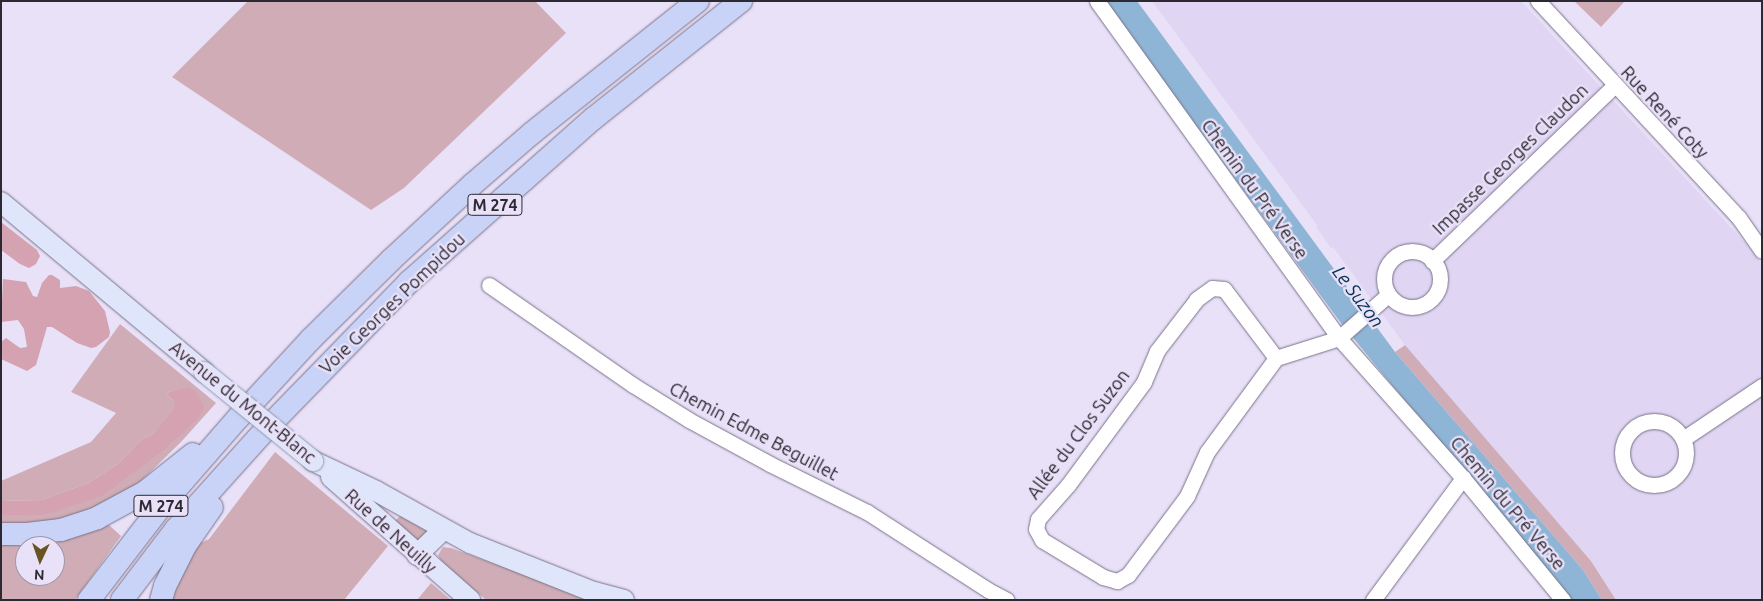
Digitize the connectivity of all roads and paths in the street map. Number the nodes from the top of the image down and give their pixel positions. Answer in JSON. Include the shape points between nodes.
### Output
{"nodes":[{"id":1,"x":698,"y":1,"type":"edge"},
{"id":2,"x":741,"y":1,"type":"edge"},
{"id":3,"x":1097,"y":1,"type":"edge"},
{"id":4,"x":1538,"y":1,"type":"edge"},
{"id":5,"x":1614,"y":85,"type":"junction"},
{"id":6,"x":1,"y":202,"type":"edge"},
{"id":7,"x":1762,"y":251,"type":"edge"},
{"id":8,"x":1432,"y":260,"type":"junction"},
{"id":9,"x":489,"y":285,"type":"dead end"},
{"id":10,"x":1388,"y":295,"type":"junction"},
{"id":11,"x":1339,"y":338,"type":"junction"},
{"id":12,"x":1276,"y":358,"type":"junction"},
{"id":13,"x":1762,"y":386,"type":"edge"},
{"id":14,"x":239,"y":417,"type":"junction"},
{"id":15,"x":267,"y":428,"type":"junction"},
{"id":16,"x":1682,"y":439,"type":"junction"},
{"id":17,"x":313,"y":461,"type":"junction"},
{"id":18,"x":1463,"y":478,"type":"junction"},
{"id":19,"x":444,"y":530,"type":"junction"},
{"id":20,"x":1,"y":534,"type":"edge"},
{"id":21,"x":417,"y":555,"type":"junction"},
{"id":22,"x":89,"y":600,"type":"edge"},
{"id":23,"x":122,"y":600,"type":"edge"},
{"id":24,"x":161,"y":600,"type":"edge"},
{"id":25,"x":470,"y":600,"type":"edge"},
{"id":26,"x":624,"y":600,"type":"edge"},
{"id":27,"x":1007,"y":600,"type":"edge"},
{"id":28,"x":1373,"y":600,"type":"edge"},
{"id":29,"x":1563,"y":600,"type":"edge"}],
"edges":[{"from":1,"to":14,"type":"highway","name":"Voie Georges Pompidou","number":"M 274","via":[[472,184],[344,306]]},
{"from":2,"to":15,"type":"highway","name":"Voie Georges Pompidou","number":"M 274","via":[[594,118],[473,224],[357,334]]},
{"from":3,"to":11,"type":"street","name":"Chemin du Pré Verse"},
{"from":4,"to":5,"type":"street","name":"Rue René Coty"},
{"from":5,"to":7,"type":"street","name":"Rue René Coty","via":[[1739,218]]},
{"from":5,"to":8,"type":"street","name":"Impasse Georges Claudon"},
{"from":6,"to":17,"type":"main road","name":"Avenue du Mont-Blanc","bridge":true},
{"from":8,"to":10,"type":"street","name":"Impasse Georges Claudon","via":[[1416,252],[1407,252],[1391,260],[1384,277]]},
{"from":8,"to":10,"type":"street","name":"Impasse Georges Claudon","via":[[1437,268],[1439,286],[1429,301],[1412,307],[1403,306]]},
{"from":9,"to":27,"type":"street","name":"Chemin Edme Beguillet","via":[[625,380],[689,420],[867,512]]},
{"from":10,"to":11,"type":"street"},
{"from":11,"to":12,"type":"street"},
{"from":11,"to":18,"type":"street","name":"Chemin du Pré Verse"},
{"from":12,"to":12,"type":"street","name":"Allée du Clos Suzon","via":[[1224,289],[1212,288],[1197,299],[1157,351],[1144,382],[1068,486],[1038,518],[1036,529],[1042,540],[1103,577],[1117,581],[1128,575],[1187,496],[1208,452]]},
{"from":13,"to":16,"type":"street"},
{"from":14,"to":20,"type":"highway","via":[[145,492],[113,511],[61,530]]},
{"from":14,"to":22,"type":"highway","name":"Voie Georges Pompidou","number":"M 274","via":[[162,504]]},
{"from":15,"to":23,"type":"highway","name":"Voie Georges Pompidou","number":"M 274","via":[[176,529]]},
{"from":15,"to":24,"type":"highway","via":[[185,546]]},
{"from":16,"to":16,"type":"street","via":[[1672,428],[1658,422],[1638,425],[1630,432],[1622,450],[1627,470],[1634,478],[1649,484],[1665,483],[1674,478],[1685,460],[1686,449]]},
{"from":17,"to":19,"type":"main road","name":"Avenue du Mont-Blanc","via":[[376,491]]},
{"from":17,"to":21,"type":"main road","name":"Rue de Neuilly"},
{"from":18,"to":28,"type":"street"},
{"from":18,"to":29,"type":"street","name":"Chemin du Pré Verse"},
{"from":19,"to":21,"type":"main road"},
{"from":19,"to":26,"type":"main road","name":"Avenue du Mont-Blanc","via":[[576,585]]},
{"from":21,"to":25,"type":"main road","name":"Rue de Neuilly"}]}
